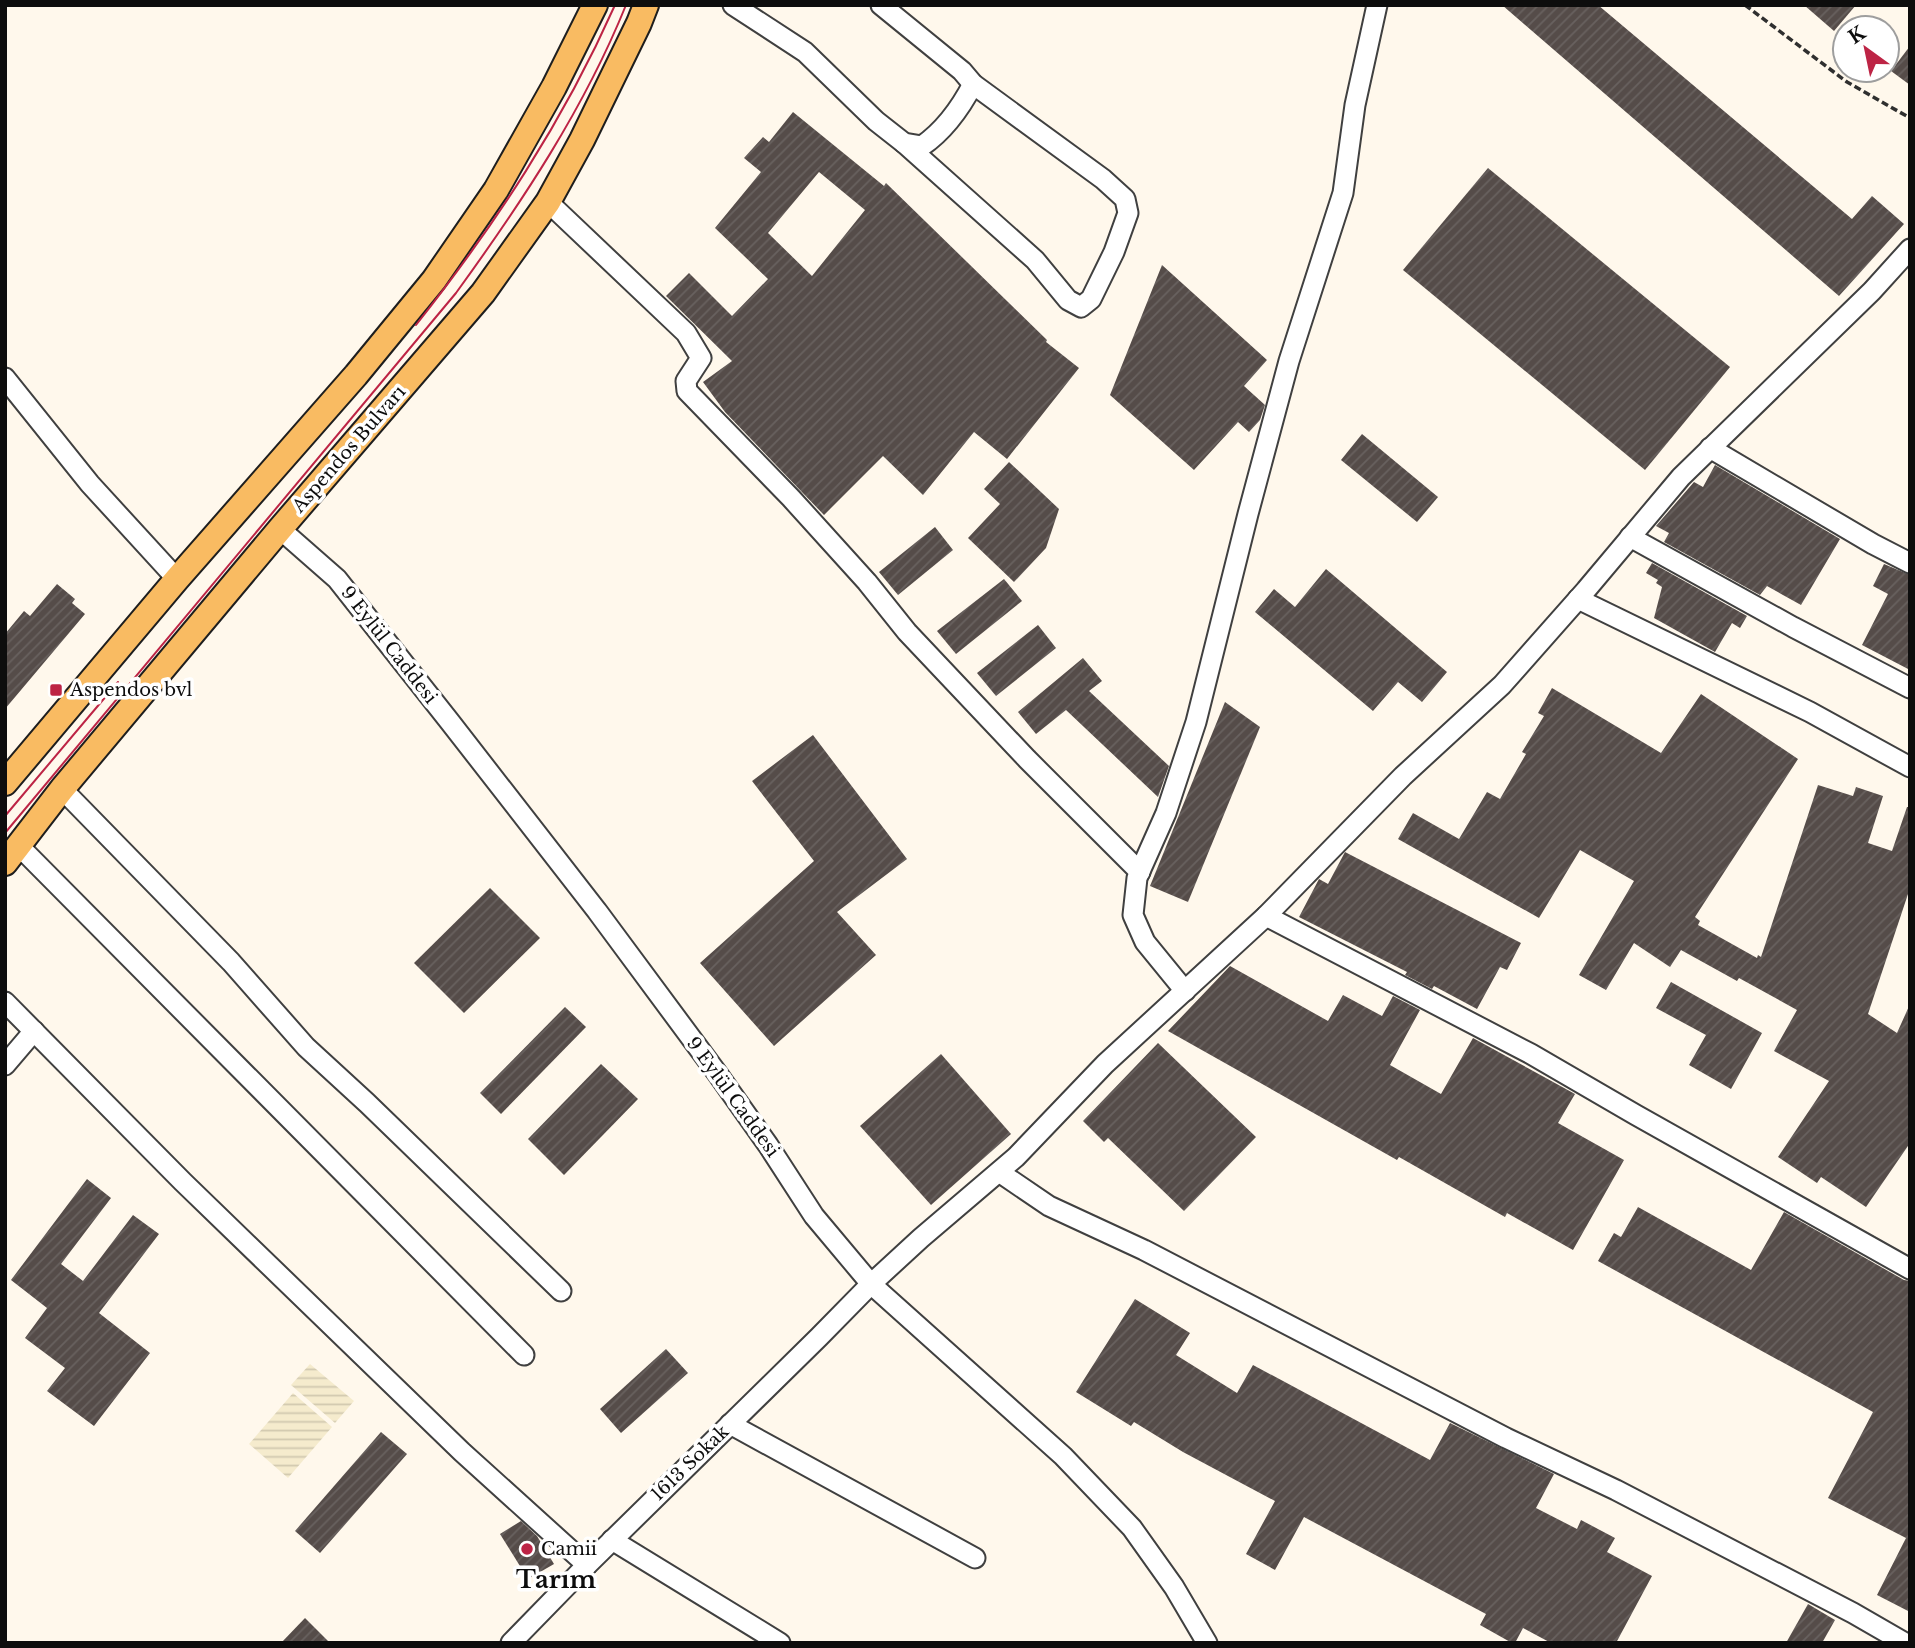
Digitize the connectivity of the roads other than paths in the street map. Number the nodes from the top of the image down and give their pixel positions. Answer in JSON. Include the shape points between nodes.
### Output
{"nodes":[{"id":1,"x":595,"y":5,"type":"edge"},
{"id":2,"x":646,"y":5,"type":"edge"},
{"id":3,"x":733,"y":5,"type":"edge"},
{"id":4,"x":881,"y":5,"type":"edge"},
{"id":5,"x":1377,"y":5,"type":"edge"},
{"id":6,"x":973,"y":84,"type":"junction"},
{"id":7,"x":904,"y":143,"type":"junction"},
{"id":8,"x":548,"y":202,"type":"junction"},
{"id":9,"x":1910,"y":249,"type":"edge"},
{"id":10,"x":5,"y":378,"type":"edge"},
{"id":11,"x":1710,"y":448,"type":"junction"},
{"id":12,"x":279,"y":528,"type":"junction"},
{"id":13,"x":1630,"y":537,"type":"junction"},
{"id":14,"x":1910,"y":563,"type":"edge"},
{"id":15,"x":177,"y":579,"type":"junction"},
{"id":16,"x":1578,"y":599,"type":"junction"},
{"id":17,"x":1910,"y":688,"type":"edge"},
{"id":18,"x":1910,"y":767,"type":"edge"},
{"id":19,"x":5,"y":783,"type":"edge"},
{"id":20,"x":62,"y":789,"type":"junction"},
{"id":21,"x":12,"y":854,"type":"edge"},
{"id":22,"x":1140,"y":872,"type":"junction"},
{"id":23,"x":1266,"y":916,"type":"junction"},
{"id":24,"x":1185,"y":990,"type":"junction"},
{"id":25,"x":5,"y":1002,"type":"edge"},
{"id":26,"x":34,"y":1031,"type":"junction"},
{"id":27,"x":5,"y":1065,"type":"edge"},
{"id":28,"x":999,"y":1172,"type":"junction"},
{"id":29,"x":1910,"y":1269,"type":"edge"},
{"id":30,"x":871,"y":1284,"type":"junction"},
{"id":31,"x":561,"y":1291,"type":"dead end"},
{"id":32,"x":524,"y":1355,"type":"dead end"},
{"id":33,"x":730,"y":1424,"type":"junction"},
{"id":34,"x":612,"y":1540,"type":"junction"},
{"id":35,"x":975,"y":1558,"type":"dead end"},
{"id":36,"x":587,"y":1565,"type":"junction"},
{"id":37,"x":511,"y":1643,"type":"edge"},
{"id":38,"x":780,"y":1643,"type":"edge"},
{"id":39,"x":1207,"y":1643,"type":"edge"},
{"id":40,"x":1905,"y":1643,"type":"edge"}],
"edges":[{"from":1,"to":15,"type":"main road","via":[[496,190],[434,280]]},
{"from":2,"to":8,"type":"main road","name":"Aspendos Bulvarı"},
{"from":3,"to":7,"type":"street","via":[[805,52]]},
{"from":4,"to":6,"type":"street"},
{"from":5,"to":22,"type":"street","via":[[1354,105],[1343,193],[1289,361],[1196,722],[1166,813]]},
{"from":6,"to":7,"type":"street","via":[[937,135],[922,146]]},
{"from":6,"to":7,"type":"street","via":[[1125,199],[1128,213],[1091,299],[1081,307],[1068,300],[1035,260]]},
{"from":8,"to":12,"type":"main road","name":"Aspendos Bulvarı","via":[[483,293]]},
{"from":8,"to":22,"type":"street","via":[[686,332],[701,358],[686,381],[687,391],[791,498],[907,632]]},
{"from":9,"to":11,"type":"street","name":"1613 Sokak"},
{"from":10,"to":15,"type":"street","via":[[90,484]]},
{"from":11,"to":13,"type":"street","name":"1613 Sokak"},
{"from":11,"to":14,"type":"street"},
{"from":12,"to":20,"type":"main road","name":"Aspendos Bulvarı"},
{"from":12,"to":30,"type":"street","name":"9 Eylül Caddesi","via":[[337,579],[458,732],[717,1073],[814,1216]]},
{"from":13,"to":16,"type":"street","name":"1613 Sokak"},
{"from":13,"to":17,"type":"street"},
{"from":15,"to":19,"type":"main road"},
{"from":16,"to":18,"type":"street","via":[[1810,712]]},
{"from":16,"to":23,"type":"street","name":"1613 Sokak","via":[[1502,685],[1403,776]]},
{"from":20,"to":21,"type":"main road","name":"Aspendos Bulvarı"},
{"from":20,"to":31,"type":"street","via":[[231,962],[306,1047]]},
{"from":21,"to":32,"type":"street"},
{"from":22,"to":24,"type":"street","via":[[1133,915],[1145,942]]},
{"from":23,"to":24,"type":"street","name":"1613 Sokak"},
{"from":23,"to":29,"type":"street","via":[[1531,1054]]},
{"from":24,"to":28,"type":"street","name":"1613 Sokak"},
{"from":25,"to":26,"type":"street"},
{"from":26,"to":27,"type":"street"},
{"from":26,"to":36,"type":"street","via":[[462,1452]]},
{"from":28,"to":30,"type":"street","name":"1613 Sokak"},
{"from":28,"to":40,"type":"street","via":[[1049,1206],[1616,1490]]},
{"from":30,"to":33,"type":"street","name":"1613 Sokak"},
{"from":30,"to":39,"type":"street","name":"9 Eylül Caddesi","via":[[1063,1456],[1132,1528]]},
{"from":33,"to":34,"type":"street","name":"1613 Sokak"},
{"from":33,"to":35,"type":"street"},
{"from":34,"to":36,"type":"street","name":"1613 Sokak"},
{"from":34,"to":38,"type":"street"},
{"from":36,"to":37,"type":"street","name":"1613 Sokak"}]}
